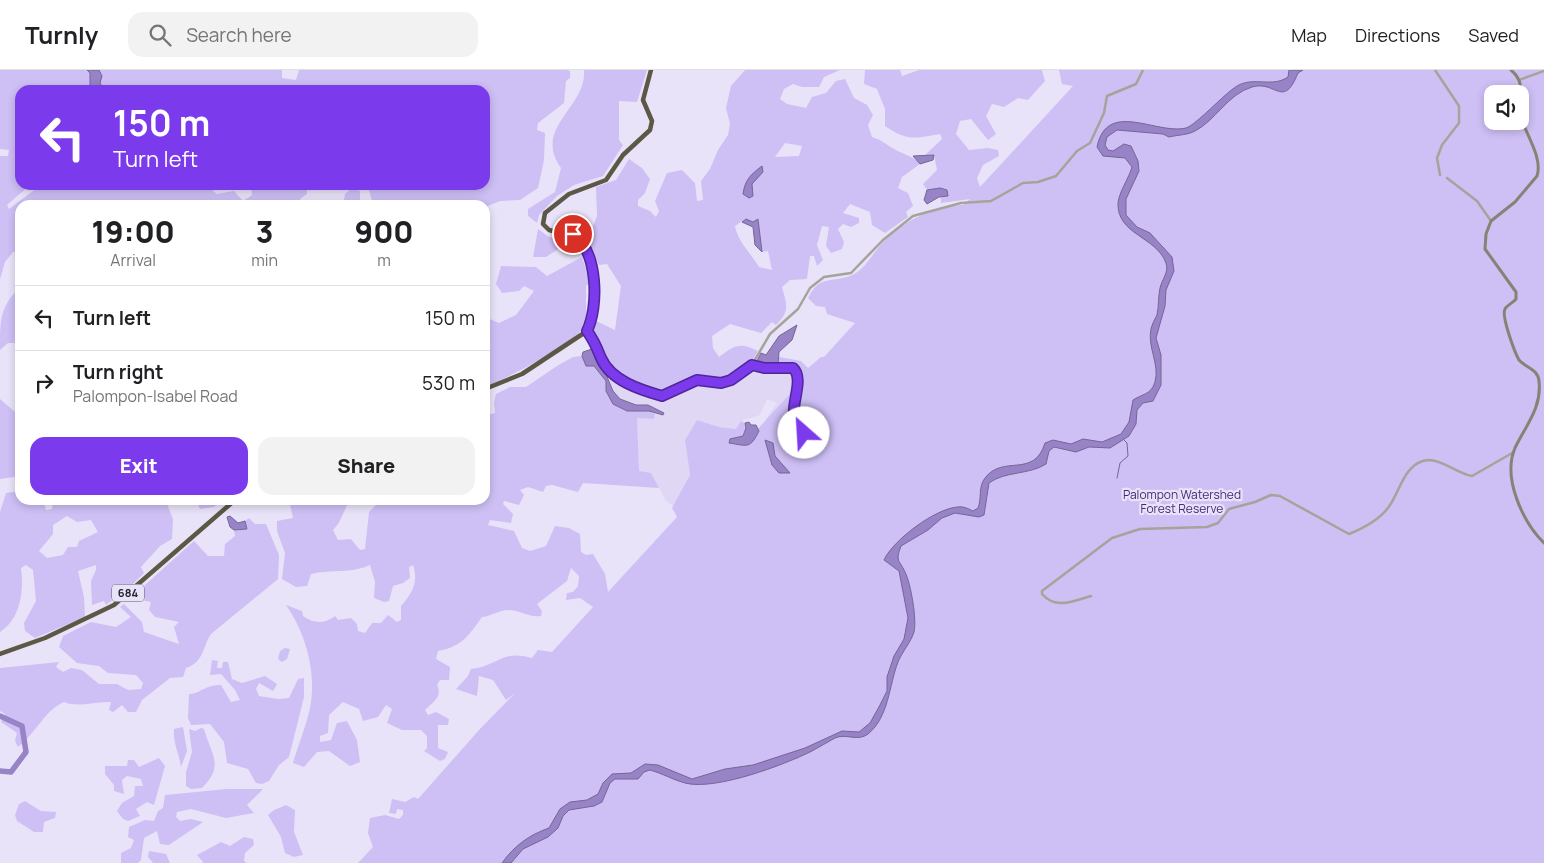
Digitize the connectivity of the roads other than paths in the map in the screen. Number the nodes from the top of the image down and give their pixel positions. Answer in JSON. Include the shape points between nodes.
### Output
{"nodes":[{"id":1,"x":651,"y":70,"type":"edge"},
{"id":2,"x":1143,"y":70,"type":"edge"},
{"id":3,"x":1435,"y":70,"type":"edge"},
{"id":4,"x":1512,"y":70,"type":"edge"},
{"id":5,"x":1544,"y":71,"type":"edge"},
{"id":6,"x":1519,"y":80,"type":"junction"},
{"id":7,"x":1440,"y":175,"type":"dead end"},
{"id":8,"x":1447,"y":178,"type":"dead end"},
{"id":9,"x":1491,"y":221,"type":"junction"},
{"id":10,"x":587,"y":331,"type":"junction"},
{"id":11,"x":752,"y":365,"type":"junction"},
{"id":12,"x":490,"y":387,"type":"edge"},
{"id":13,"x":1514,"y":452,"type":"junction"},
{"id":14,"x":816,"y":455,"type":"dead end"},
{"id":15,"x":229,"y":505,"type":"edge"},
{"id":16,"x":1544,"y":543,"type":"edge"},
{"id":17,"x":1091,"y":596,"type":"dead end"},
{"id":18,"x":0,"y":654,"type":"edge"}],
"edges":[{"from":1,"to":10,"type":"highway","via":[[642,100],[652,121],[650,130],[622,155],[606,180],[569,194],[548,209],[543,219],[549,230],[577,236],[592,268],[596,306]]},
{"from":2,"to":11,"type":"street","via":[[1136,84],[1107,96],[1104,113],[1090,143],[1077,151],[1056,176],[1023,183],[991,201],[961,203],[913,216],[883,240],[851,273],[824,277],[810,288],[798,309],[770,334]]},
{"from":3,"to":7,"type":"street","via":[[1459,106],[1459,123],[1442,145],[1437,158]]},
{"from":4,"to":6,"type":"main road"},
{"from":5,"to":6,"type":"street"},
{"from":6,"to":9,"type":"main road","via":[[1522,86],[1521,116],[1538,171],[1515,202]]},
{"from":8,"to":9,"type":"street","via":[[1477,201]]},
{"from":9,"to":13,"type":"main road","via":[[1485,249],[1516,292],[1516,299],[1504,311],[1505,322],[1519,360],[1535,371],[1539,380],[1537,409]]},
{"from":10,"to":11,"type":"street","via":[[604,364],[617,377],[662,396],[697,380],[721,383],[731,380]]},
{"from":10,"to":12,"type":"highway","via":[[522,374]]},
{"from":11,"to":14,"type":"street","via":[[797,371],[794,414]]},
{"from":13,"to":16,"type":"main road","via":[[1512,466],[1516,496],[1532,530]]},
{"from":13,"to":17,"type":"street","via":[[1472,476],[1428,460],[1419,464],[1406,474],[1391,504],[1381,515],[1349,534],[1271,494],[1229,509],[1218,523],[1207,527],[1140,529],[1112,538],[1042,591],[1049,602],[1057,604]]},
{"from":15,"to":18,"type":"highway","number":"684","via":[[114,605],[45,638]]}]}
